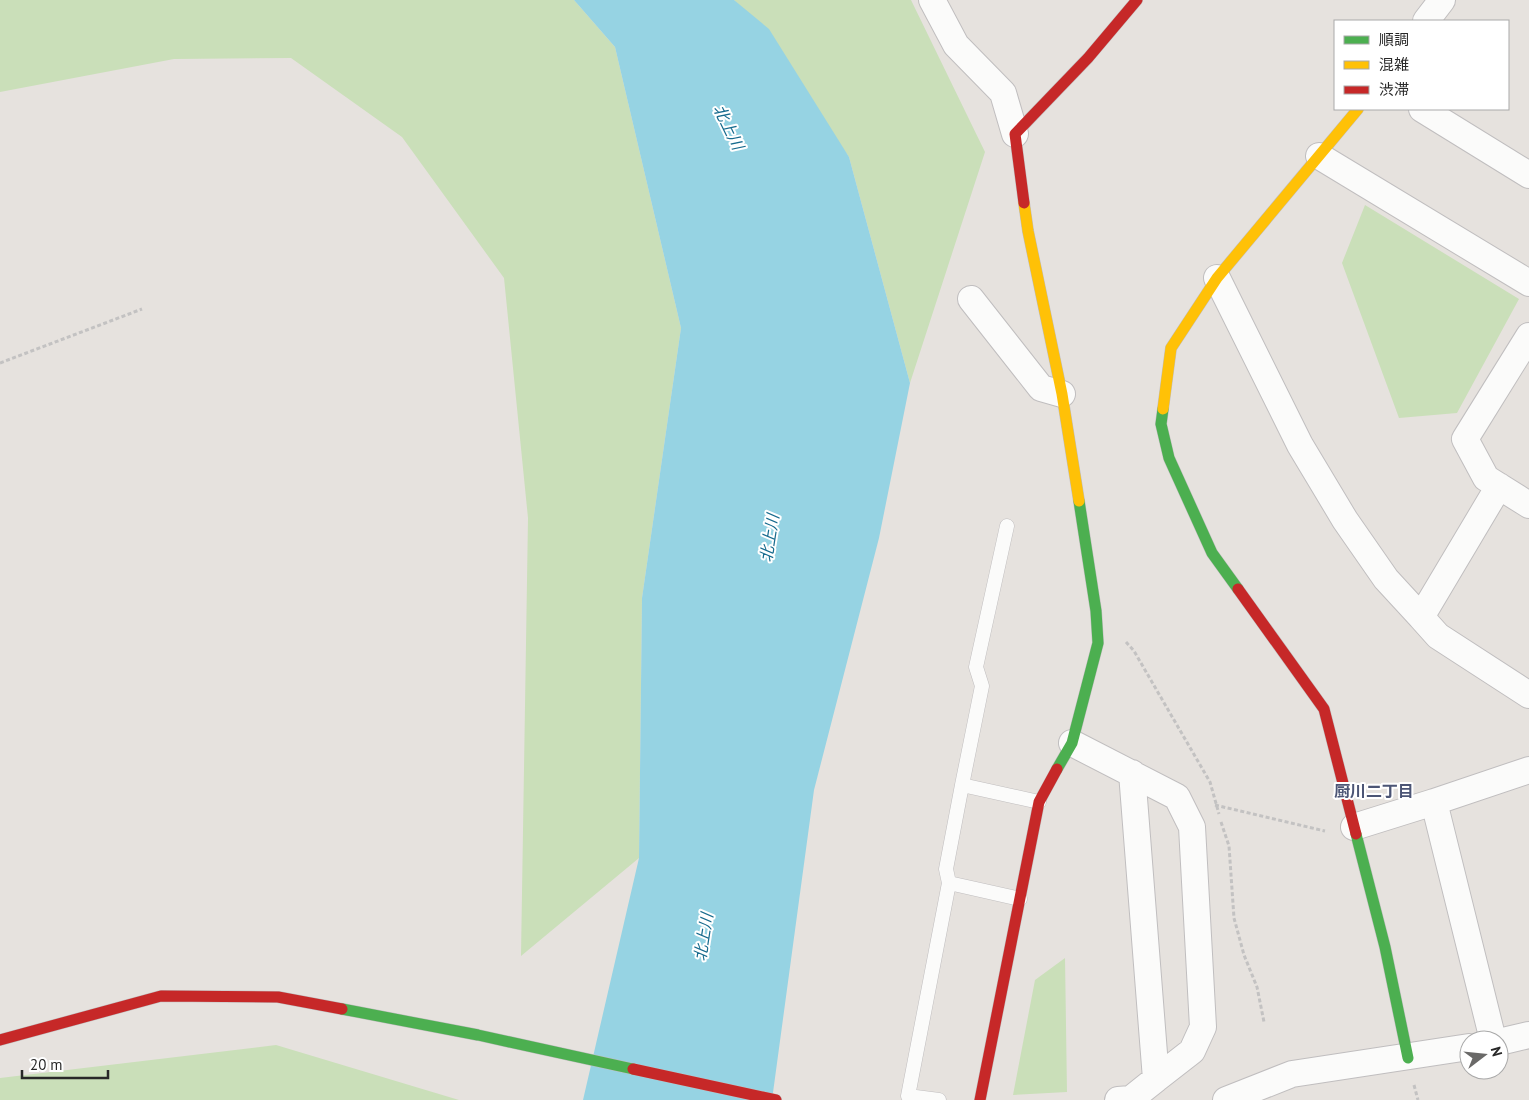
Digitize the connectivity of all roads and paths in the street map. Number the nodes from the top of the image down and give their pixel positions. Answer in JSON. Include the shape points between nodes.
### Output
{"nodes":[{"id":1,"x":932,"y":0,"type":"edge"},
{"id":2,"x":1137,"y":0,"type":"edge"},
{"id":3,"x":1442,"y":0,"type":"edge"},
{"id":4,"x":1427,"y":20,"type":"edge"},
{"id":5,"x":1357,"y":110,"type":"edge"},
{"id":6,"x":1424,"y":110,"type":"edge"},
{"id":7,"x":1015,"y":134,"type":"junction"},
{"id":8,"x":1319,"y":156,"type":"junction"},
{"id":9,"x":1529,"y":175,"type":"edge"},
{"id":10,"x":1217,"y":278,"type":"junction"},
{"id":11,"x":1529,"y":283,"type":"edge"},
{"id":12,"x":971,"y":299,"type":"dead end"},
{"id":13,"x":142,"y":308,"type":"dead end"},
{"id":14,"x":1529,"y":336,"type":"edge"},
{"id":15,"x":0,"y":363,"type":"edge"},
{"id":16,"x":1062,"y":394,"type":"junction"},
{"id":17,"x":1499,"y":486,"type":"junction"},
{"id":18,"x":1529,"y":505,"type":"edge"},
{"id":19,"x":1007,"y":526,"type":"dead end"},
{"id":20,"x":1096,"y":611,"type":"junction"},
{"id":21,"x":1421,"y":616,"type":"junction"},
{"id":22,"x":1529,"y":694,"type":"edge"},
{"id":23,"x":1072,"y":743,"type":"junction"},
{"id":24,"x":1529,"y":770,"type":"edge"},
{"id":25,"x":1132,"y":773,"type":"junction"},
{"id":26,"x":962,"y":786,"type":"junction"},
{"id":27,"x":1038,"y":802,"type":"junction"},
{"id":28,"x":1434,"y":802,"type":"junction"},
{"id":29,"x":1216,"y":804,"type":"junction"},
{"id":30,"x":1192,"y":827,"type":"junction"},
{"id":31,"x":1356,"y":833,"type":"junction"},
{"id":32,"x":949,"y":883,"type":"junction"},
{"id":33,"x":1020,"y":899,"type":"junction"},
{"id":34,"x":1264,"y":1022,"type":"dead end"},
{"id":35,"x":1491,"y":1030,"type":"edge"},
{"id":36,"x":1529,"y":1036,"type":"edge"},
{"id":37,"x":0,"y":1040,"type":"edge"},
{"id":38,"x":1509,"y":1040,"type":"edge"},
{"id":39,"x":1459,"y":1049,"type":"edge"},
{"id":40,"x":1408,"y":1058,"type":"junction"},
{"id":41,"x":1156,"y":1079,"type":"junction"},
{"id":42,"x":776,"y":1100,"type":"edge"},
{"id":43,"x":939,"y":1100,"type":"edge"},
{"id":44,"x":980,"y":1100,"type":"edge"},
{"id":45,"x":1118,"y":1100,"type":"edge"},
{"id":46,"x":1226,"y":1100,"type":"edge"}],
"edges":[{"from":1,"to":7,"type":"street","via":[[956,45],[1002,93]]},
{"from":2,"to":7,"type":"street","via":[[1088,58]]},
{"from":3,"to":4,"type":"street"},
{"from":5,"to":8,"type":"street"},
{"from":6,"to":9,"type":"street"},
{"from":7,"to":16,"type":"street","via":[[1028,231]]},
{"from":8,"to":10,"type":"street"},
{"from":8,"to":11,"type":"street"},
{"from":10,"to":21,"type":"street","via":[[1300,445],[1335,503],[1386,579]]},
{"from":10,"to":31,"type":"street","via":[[1171,348],[1161,424],[1169,458],[1212,553],[1324,709]]},
{"from":12,"to":16,"type":"street","via":[[1041,388]]},
{"from":13,"to":15,"type":"path"},
{"from":14,"to":17,"type":"street","via":[[1465,439],[1486,478]]},
{"from":16,"to":20,"type":"street"},
{"from":17,"to":18,"type":"street"},
{"from":17,"to":21,"type":"street"},
{"from":19,"to":26,"type":"lane","via":[[976,666],[982,686]]},
{"from":20,"to":23,"type":"street","via":[[1098,643]]},
{"from":20,"to":29,"type":"path","via":[[1134,652],[1210,782]]},
{"from":21,"to":22,"type":"street","via":[[1438,636]]},
{"from":23,"to":25,"type":"street"},
{"from":23,"to":27,"type":"street"},
{"from":24,"to":28,"type":"street"},
{"from":25,"to":30,"type":"street","via":[[1177,797]]},
{"from":25,"to":41,"type":"street"},
{"from":26,"to":27,"type":"lane"},
{"from":26,"to":32,"type":"lane","via":[[946,869]]},
{"from":27,"to":33,"type":"street"},
{"from":28,"to":31,"type":"street"},
{"from":28,"to":35,"type":"street"},
{"from":29,"to":30,"type":"path"},
{"from":29,"to":31,"type":"path"},
{"from":29,"to":34,"type":"path","via":[[1229,846],[1234,918],[1257,987]]},
{"from":30,"to":41,"type":"street","via":[[1203,1028],[1192,1051]]},
{"from":31,"to":40,"type":"street","via":[[1385,947]]},
{"from":32,"to":33,"type":"lane"},
{"from":32,"to":43,"type":"lane","via":[[908,1096]]},
{"from":33,"to":44,"type":"street"},
{"from":36,"to":38,"type":"street"},
{"from":37,"to":42,"type":"street","via":[[161,996],[278,997],[478,1035]]},
{"from":39,"to":40,"type":"street"},
{"from":40,"to":46,"type":"street","via":[[1292,1074]]},
{"from":41,"to":45,"type":"street","via":[[1131,1099]]}]}
